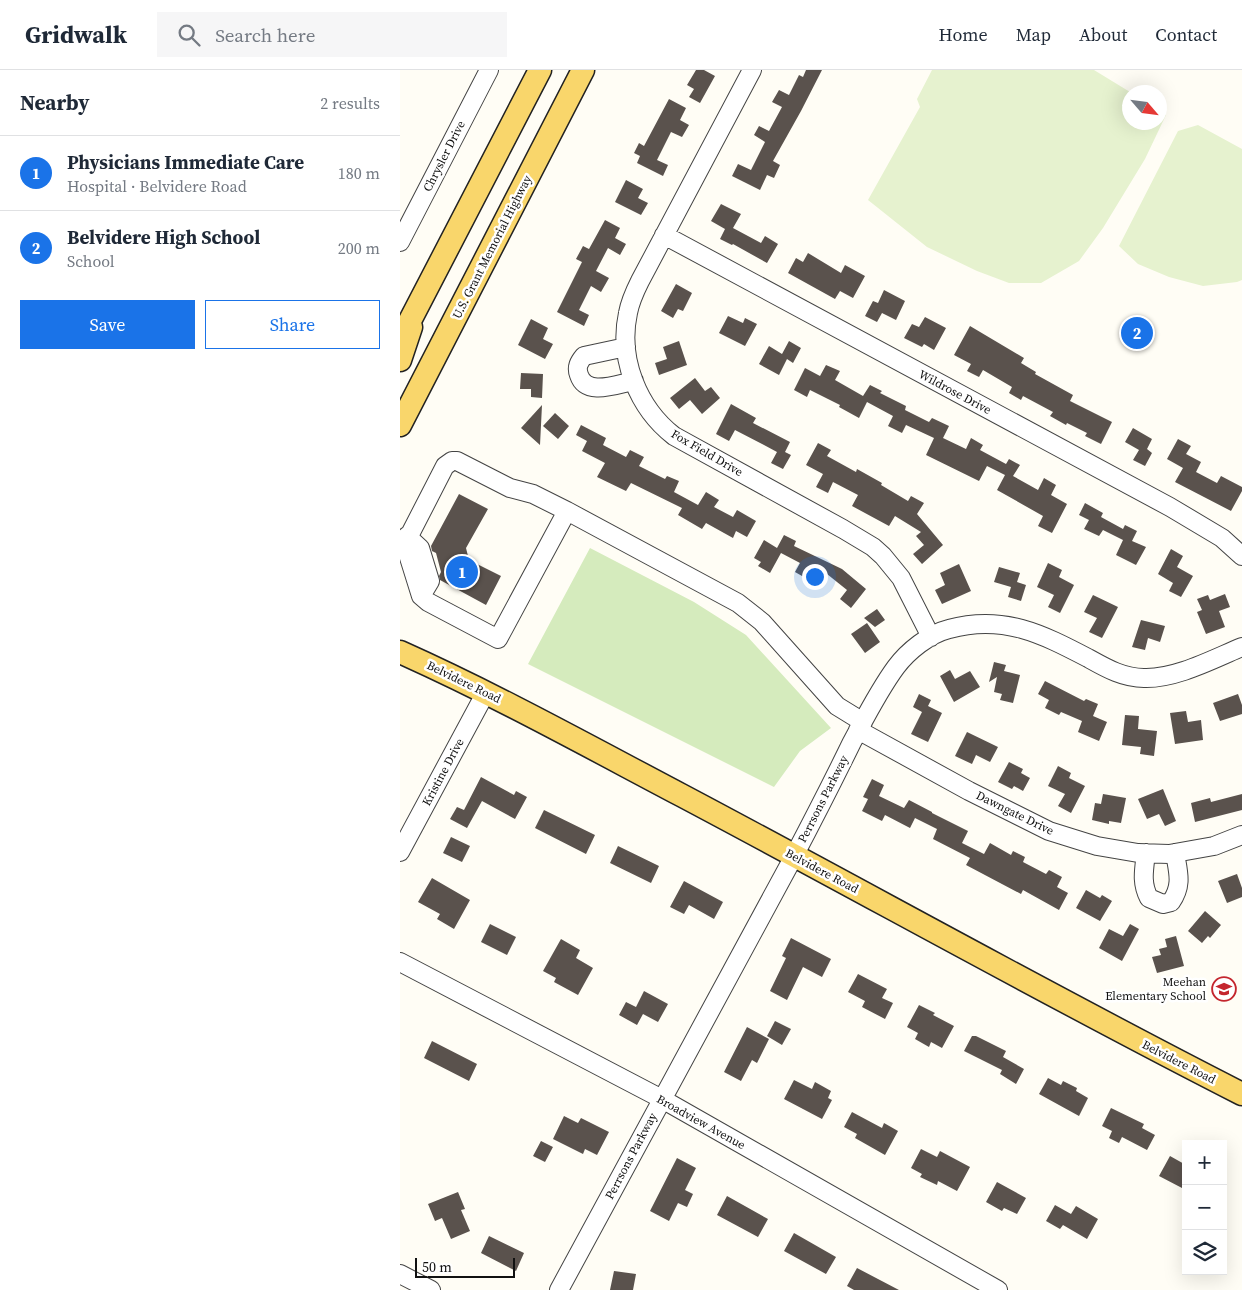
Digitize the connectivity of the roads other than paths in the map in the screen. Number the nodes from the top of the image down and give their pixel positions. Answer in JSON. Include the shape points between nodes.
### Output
{"nodes":[{"id":1,"x":489,"y":70,"type":"edge"},
{"id":2,"x":540,"y":70,"type":"edge"},
{"id":3,"x":583,"y":70,"type":"edge"},
{"id":4,"x":752,"y":70,"type":"edge"},
{"id":5,"x":664,"y":235,"type":"junction"},
{"id":6,"x":400,"y":242,"type":"edge"},
{"id":7,"x":421,"y":300,"type":"junction"},
{"id":8,"x":400,"y":340,"type":"edge"},
{"id":9,"x":626,"y":347,"type":"junction"},
{"id":10,"x":400,"y":360,"type":"edge"},
{"id":11,"x":634,"y":380,"type":"junction"},
{"id":12,"x":400,"y":425,"type":"edge"},
{"id":13,"x":567,"y":511,"type":"junction"},
{"id":14,"x":1242,"y":556,"type":"edge"},
{"id":15,"x":931,"y":636,"type":"junction"},
{"id":16,"x":1242,"y":647,"type":"edge"},
{"id":17,"x":400,"y":652,"type":"edge"},
{"id":18,"x":486,"y":692,"type":"junction"},
{"id":19,"x":860,"y":726,"type":"junction"},
{"id":20,"x":1242,"y":835,"type":"edge"},
{"id":21,"x":400,"y":852,"type":"edge"},
{"id":22,"x":1175,"y":853,"type":"junction"},
{"id":23,"x":1146,"y":854,"type":"junction"},
{"id":24,"x":794,"y":855,"type":"junction"},
{"id":25,"x":400,"y":962,"type":"edge"},
{"id":26,"x":1242,"y":1094,"type":"edge"},
{"id":27,"x":662,"y":1099,"type":"junction"},
{"id":28,"x":400,"y":1274,"type":"edge"},
{"id":29,"x":431,"y":1290,"type":"edge"},
{"id":30,"x":559,"y":1290,"type":"edge"},
{"id":31,"x":998,"y":1290,"type":"edge"}],
"edges":[{"from":1,"to":6,"type":"street","name":"Chrysler Drive"},
{"from":2,"to":7,"type":"main road"},
{"from":3,"to":12,"type":"main road","name":"U.S. Grant Memorial Highway"},
{"from":4,"to":5,"type":"street","name":"Fox Field Drive"},
{"from":5,"to":9,"type":"street","name":"Fox Field Drive","via":[[640,280],[628,312]]},
{"from":5,"to":14,"type":"street","name":"Wildrose Drive","via":[[1170,507],[1222,538]]},
{"from":7,"to":8,"type":"main road"},
{"from":7,"to":10,"type":"main road"},
{"from":9,"to":11,"type":"street","name":"Fox Field Drive"},
{"from":9,"to":11,"type":"street","via":[[584,356],[578,372],[582,382],[590,387]]},
{"from":11,"to":15,"type":"street","name":"Fox Field Drive","via":[[645,405],[674,436],[843,529],[878,552],[901,578]]},
{"from":13,"to":13,"type":"street","name":"Dawngate Drive","via":[[498,639],[421,596],[406,548],[407,536],[445,466],[452,461]]},
{"from":13,"to":19,"type":"street","name":"Dawngate Drive","via":[[748,609],[837,706]]},
{"from":15,"to":16,"type":"street","name":"Perrsons Parkway","via":[[974,624],[1006,625],[1036,632],[1112,671],[1134,678],[1172,675]]},
{"from":15,"to":19,"type":"street","name":"Perrsons Parkway","via":[[898,664]]},
{"from":17,"to":18,"type":"main road","name":"Belvidere Road"},
{"from":18,"to":21,"type":"street","name":"Kristine Drive"},
{"from":18,"to":24,"type":"main road","name":"Belvidere Road"},
{"from":19,"to":23,"type":"street","name":"Dawngate Drive","via":[[969,791],[1050,831],[1097,846]]},
{"from":19,"to":24,"type":"street","name":"Perrsons Parkway"},
{"from":20,"to":22,"type":"street","name":"Dawngate Drive","via":[[1214,846]]},
{"from":22,"to":23,"type":"street","name":"Dawngate Drive"},
{"from":22,"to":23,"type":"street","via":[[1180,882],[1171,902],[1163,904],[1149,898],[1144,889]]},
{"from":24,"to":26,"type":"main road","name":"Belvidere Road"},
{"from":24,"to":27,"type":"street","name":"Perrsons Parkway"},
{"from":25,"to":27,"type":"street","name":"Broadview Avenue"},
{"from":27,"to":30,"type":"street","name":"Perrsons Parkway"},
{"from":27,"to":31,"type":"street","name":"Broadview Avenue"},
{"from":28,"to":29,"type":"street"}]}
